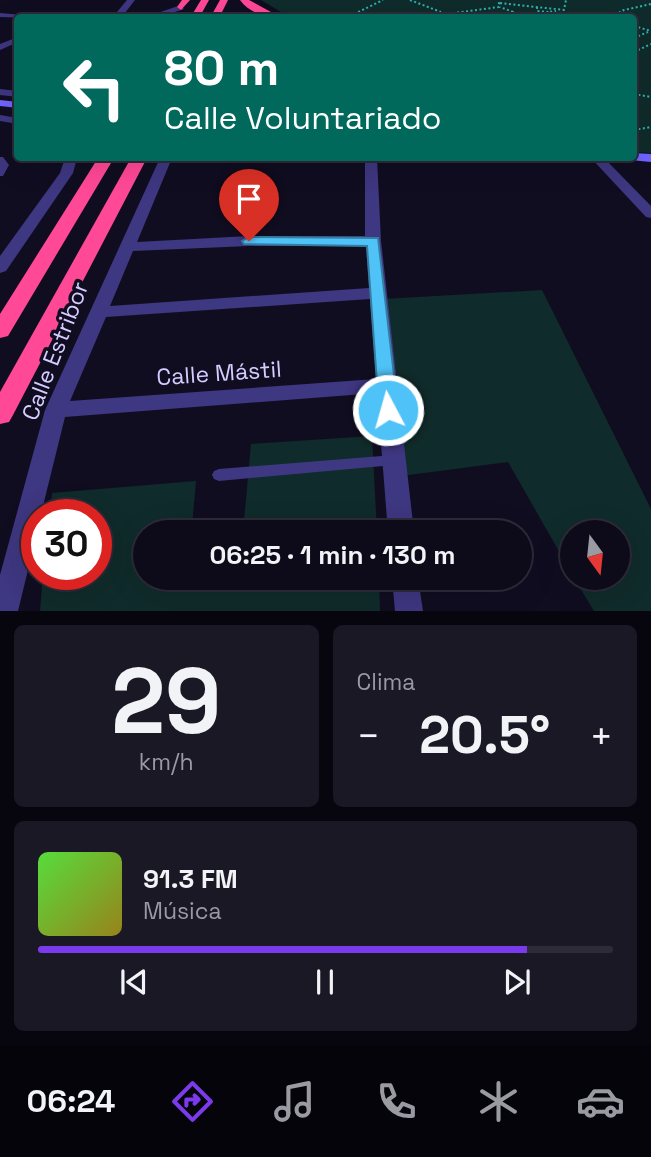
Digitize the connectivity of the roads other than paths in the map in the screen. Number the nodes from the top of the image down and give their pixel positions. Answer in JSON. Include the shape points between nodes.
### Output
{"nodes":[{"id":1,"x":131,"y":0,"type":"edge"},
{"id":2,"x":244,"y":0,"type":"edge"},
{"id":3,"x":184,"y":4,"type":"edge"},
{"id":4,"x":119,"y":14,"type":"edge"},
{"id":5,"x":159,"y":14,"type":"edge"},
{"id":6,"x":269,"y":14,"type":"edge"},
{"id":7,"x":0,"y":159,"type":"edge"},
{"id":8,"x":70,"y":161,"type":"edge"},
{"id":9,"x":104,"y":161,"type":"edge"},
{"id":10,"x":137,"y":161,"type":"edge"},
{"id":11,"x":165,"y":161,"type":"edge"},
{"id":12,"x":370,"y":161,"type":"edge"},
{"id":13,"x":600,"y":161,"type":"edge"},
{"id":14,"x":0,"y":174,"type":"edge"},
{"id":15,"x":651,"y":214,"type":"edge"},
{"id":16,"x":373,"y":241,"type":"junction"},
{"id":17,"x":125,"y":247,"type":"junction"},
{"id":18,"x":0,"y":268,"type":"edge"},
{"id":19,"x":34,"y":273,"type":"junction"},
{"id":20,"x":378,"y":293,"type":"junction"},
{"id":21,"x":97,"y":312,"type":"junction"},
{"id":22,"x":0,"y":324,"type":"edge"},
{"id":23,"x":0,"y":331,"type":"edge"},
{"id":24,"x":386,"y":385,"type":"junction"},
{"id":25,"x":56,"y":410,"type":"junction"},
{"id":26,"x":3,"y":414,"type":"edge"},
{"id":27,"x":394,"y":460,"type":"junction"},
{"id":28,"x":219,"y":475,"type":"dead end"},
{"id":29,"x":400,"y":520,"type":"edge"},
{"id":30,"x":406,"y":590,"type":"edge"},
{"id":31,"x":4,"y":611,"type":"edge"},
{"id":32,"x":409,"y":611,"type":"edge"}],
"edges":[{"from":1,"to":4,"type":"street"},
{"from":2,"to":6,"type":"highway"},
{"from":3,"to":5,"type":"street"},
{"from":7,"to":14,"type":"lane","via":[[5,165]]},
{"from":8,"to":18,"type":"street"},
{"from":9,"to":19,"type":"highway"},
{"from":10,"to":26,"type":"highway"},
{"from":11,"to":17,"type":"street","name":"Calle Estribor"},
{"from":12,"to":16,"type":"street"},
{"from":13,"to":15,"type":"street"},
{"from":16,"to":17,"type":"street"},
{"from":16,"to":20,"type":"street"},
{"from":17,"to":21,"type":"street","name":"Calle Estribor"},
{"from":19,"to":22,"type":"highway"},
{"from":19,"to":23,"type":"highway"},
{"from":20,"to":21,"type":"street"},
{"from":20,"to":24,"type":"street"},
{"from":21,"to":25,"type":"street","name":"Calle Estribor"},
{"from":24,"to":25,"type":"street","name":"Calle Mástil"},
{"from":24,"to":27,"type":"street"},
{"from":25,"to":31,"type":"street","name":"Calle Estribor"},
{"from":27,"to":28,"type":"lane"},
{"from":27,"to":29,"type":"street"},
{"from":30,"to":32,"type":"street"}]}
